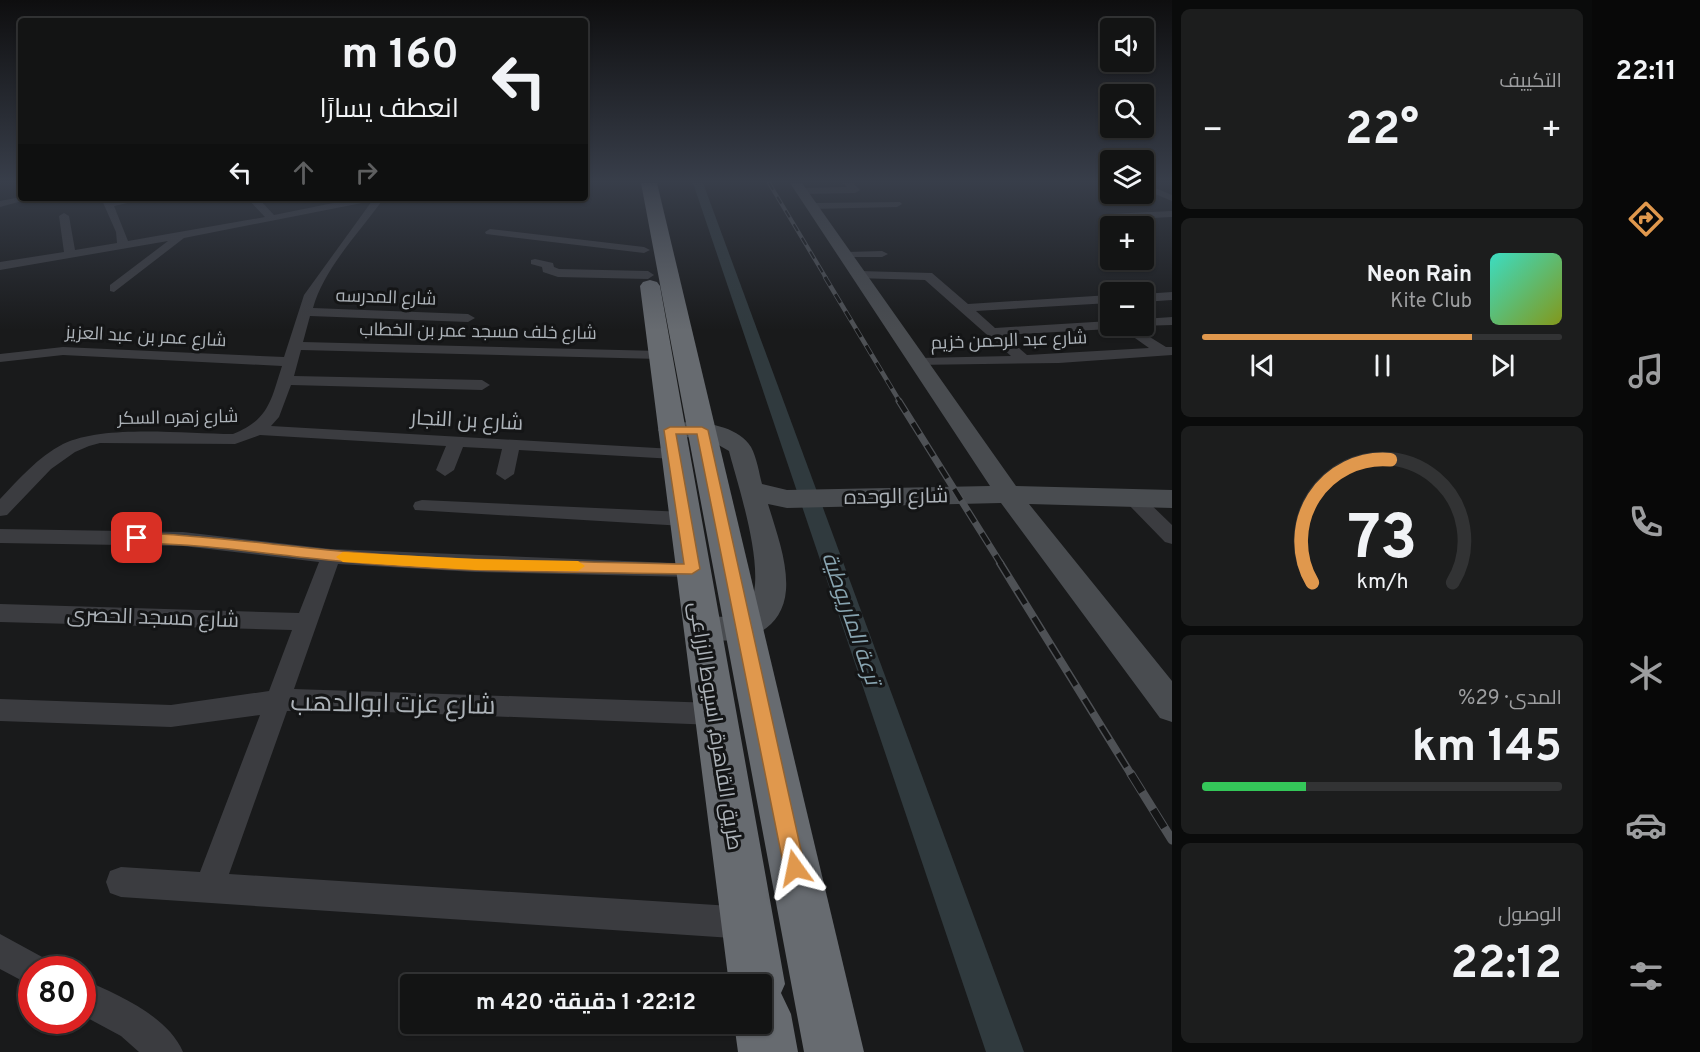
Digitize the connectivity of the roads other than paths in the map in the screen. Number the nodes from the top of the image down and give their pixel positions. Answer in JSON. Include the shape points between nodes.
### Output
{"nodes":[{"id":1,"x":66,"y":232,"type":"edge"},
{"id":2,"x":121,"y":232,"type":"edge"},
{"id":3,"x":202,"y":232,"type":"edge"},
{"id":4,"x":355,"y":232,"type":"edge"},
{"id":5,"x":490,"y":232,"type":"dead end"},
{"id":6,"x":641,"y":232,"type":"edge"},
{"id":7,"x":655,"y":232,"type":"edge"},
{"id":8,"x":830,"y":232,"type":"edge"},
{"id":9,"x":181,"y":236,"type":"junction"},
{"id":10,"x":123,"y":246,"type":"junction"},
{"id":11,"x":882,"y":254,"type":"dead end"},
{"id":12,"x":70,"y":255,"type":"junction"},
{"id":13,"x":846,"y":255,"type":"junction"},
{"id":14,"x":535,"y":262,"type":"dead end"},
{"id":15,"x":646,"y":263,"type":"junction"},
{"id":16,"x":0,"y":266,"type":"edge"},
{"id":17,"x":859,"y":275,"type":"junction"},
{"id":18,"x":114,"y":288,"type":"dead end"},
{"id":19,"x":1172,"y":296,"type":"edge"},
{"id":20,"x":1154,"y":297,"type":"edge"},
{"id":21,"x":1100,"y":300,"type":"edge"},
{"id":22,"x":1088,"y":301,"type":"junction"},
{"id":23,"x":966,"y":308,"type":"junction"},
{"id":24,"x":1100,"y":309,"type":"edge"},
{"id":25,"x":303,"y":312,"type":"junction"},
{"id":26,"x":468,"y":318,"type":"dead end"},
{"id":27,"x":1172,"y":321,"type":"edge"},
{"id":28,"x":1154,"y":322,"type":"edge"},
{"id":29,"x":1100,"y":326,"type":"edge"},
{"id":30,"x":993,"y":332,"type":"junction"},
{"id":31,"x":1141,"y":336,"type":"edge"},
{"id":32,"x":296,"y":346,"type":"junction"},
{"id":33,"x":1168,"y":352,"type":"edge"},
{"id":34,"x":660,"y":355,"type":"junction"},
{"id":35,"x":0,"y":358,"type":"edge"},
{"id":36,"x":1024,"y":360,"type":"junction"},
{"id":37,"x":291,"y":362,"type":"junction"},
{"id":38,"x":919,"y":362,"type":"junction"},
{"id":39,"x":285,"y":380,"type":"junction"},
{"id":40,"x":482,"y":385,"type":"dead end"},
{"id":41,"x":258,"y":430,"type":"junction"},
{"id":42,"x":682,"y":438,"type":"junction"},
{"id":43,"x":456,"y":442,"type":"junction"},
{"id":44,"x":512,"y":445,"type":"junction"},
{"id":45,"x":445,"y":470,"type":"dead end"},
{"id":46,"x":505,"y":474,"type":"dead end"},
{"id":47,"x":749,"y":488,"type":"junction"},
{"id":48,"x":1172,"y":499,"type":"edge"},
{"id":49,"x":1013,"y":500,"type":"junction"},
{"id":50,"x":1135,"y":500,"type":"junction"},
{"id":51,"x":789,"y":505,"type":"junction"},
{"id":52,"x":422,"y":506,"type":"dead end"},
{"id":53,"x":0,"y":510,"type":"edge"},
{"id":54,"x":684,"y":519,"type":"junction"},
{"id":55,"x":761,"y":530,"type":"junction"},
{"id":56,"x":0,"y":536,"type":"edge"},
{"id":57,"x":1172,"y":537,"type":"edge"},
{"id":58,"x":331,"y":556,"type":"junction"},
{"id":59,"x":692,"y":569,"type":"junction"},
{"id":60,"x":0,"y":613,"type":"edge"},
{"id":61,"x":307,"y":622,"type":"junction"},
{"id":62,"x":701,"y":626,"type":"junction"},
{"id":63,"x":743,"y":627,"type":"junction"},
{"id":64,"x":279,"y":700,"type":"junction"},
{"id":65,"x":1171,"y":705,"type":"edge"},
{"id":66,"x":0,"y":710,"type":"edge"},
{"id":67,"x":715,"y":714,"type":"junction"},
{"id":68,"x":121,"y":882,"type":"dead end"},
{"id":69,"x":209,"y":888,"type":"junction"},
{"id":70,"x":747,"y":923,"type":"junction"},
{"id":71,"x":0,"y":950,"type":"edge"},
{"id":72,"x":18,"y":961,"type":"edge"},
{"id":73,"x":755,"y":974,"type":"edge"},
{"id":74,"x":96,"y":1004,"type":"edge"},
{"id":75,"x":765,"y":1034,"type":"edge"},
{"id":76,"x":165,"y":1052,"type":"edge"},
{"id":77,"x":768,"y":1052,"type":"edge"},
{"id":78,"x":834,"y":1052,"type":"edge"}],
"edges":[{"from":1,"to":12,"type":"street"},
{"from":2,"to":10,"type":"street"},
{"from":3,"to":9,"type":"street"},
{"from":4,"to":25,"type":"street","name":"شارع زهره السكر","via":[[331,262]]},
{"from":5,"to":15,"type":"street"},
{"from":6,"to":15,"type":"highway","name":"طريق القاهرة, اسيوط الزراعى"},
{"from":7,"to":42,"type":"highway","name":"طريق القاهرة, اسيوط الزراعى"},
{"from":8,"to":13,"type":"street"},
{"from":9,"to":10,"type":"street"},
{"from":9,"to":18,"type":"street"},
{"from":10,"to":12,"type":"street"},
{"from":11,"to":13,"type":"street"},
{"from":12,"to":16,"type":"street"},
{"from":13,"to":17,"type":"street"},
{"from":14,"to":15,"type":"street","via":[[545,263],[550,272],[558,273]]},
{"from":15,"to":34,"type":"highway","name":"طريق القاهرة, اسيوط الزراعى"},
{"from":17,"to":23,"type":"street","via":[[928,276]]},
{"from":17,"to":38,"type":"street"},
{"from":19,"to":20,"type":"street"},
{"from":21,"to":22,"type":"street"},
{"from":22,"to":23,"type":"street"},
{"from":22,"to":24,"type":"street"},
{"from":23,"to":30,"type":"street"},
{"from":25,"to":26,"type":"street","name":"شارع المدرسه"},
{"from":25,"to":32,"type":"street","name":"شارع زهره السكر"},
{"from":27,"to":28,"type":"street"},
{"from":29,"to":30,"type":"street"},
{"from":30,"to":36,"type":"street"},
{"from":31,"to":33,"type":"street"},
{"from":32,"to":34,"type":"street","name":"شارع خلف مسجد عمر بن الخطاب"},
{"from":32,"to":37,"type":"street","name":"شارع زهره السكر"},
{"from":33,"to":36,"type":"street","name":"شارع عبد الرحمن خزيم"},
{"from":34,"to":42,"type":"highway","name":"طريق القاهرة, اسيوط الزراعى"},
{"from":35,"to":37,"type":"street","name":"شارع عمر بن عبد العزيز","via":[[63,351]]},
{"from":36,"to":38,"type":"street","name":"شارع عبد الرحمن خزيم"},
{"from":37,"to":39,"type":"street","name":"شارع زهره السكر"},
{"from":38,"to":49,"type":"street"},
{"from":39,"to":40,"type":"street"},
{"from":39,"to":41,"type":"street","name":"شارع زهره السكر","via":[[271,417]]},
{"from":41,"to":43,"type":"street","name":"شارع بن النجار"},
{"from":41,"to":53,"type":"street","name":"شارع زهره السكر","via":[[221,440],[84,441],[55,454]]},
{"from":42,"to":44,"type":"street","name":"شارع بن النجار"},
{"from":42,"to":47,"type":"street","via":[[731,440],[740,449]]},
{"from":42,"to":54,"type":"highway","name":"طريق القاهرة, اسيوط الزراعى"},
{"from":42,"to":63,"type":"highway","name":"طريق القاهرة, اسيوط الزراعى"},
{"from":43,"to":44,"type":"street","name":"شارع بن النجار"},
{"from":43,"to":45,"type":"street"},
{"from":44,"to":46,"type":"street"},
{"from":47,"to":51,"type":"street","name":"شارع الوحده"},
{"from":47,"to":55,"type":"street"},
{"from":48,"to":50,"type":"street","name":"شارع الوحده"},
{"from":49,"to":50,"type":"street","name":"شارع الوحده"},
{"from":49,"to":51,"type":"street","name":"شارع الوحده"},
{"from":49,"to":65,"type":"street"},
{"from":50,"to":57,"type":"street"},
{"from":51,"to":55,"type":"street","name":"شارع الوحده"},
{"from":52,"to":54,"type":"street"},
{"from":54,"to":59,"type":"highway","name":"طريق القاهرة, اسيوط الزراعى"},
{"from":55,"to":63,"type":"street","via":[[771,585],[769,602],[760,616]]},
{"from":56,"to":58,"type":"street","via":[[183,538]]},
{"from":58,"to":59,"type":"street"},
{"from":58,"to":61,"type":"street"},
{"from":59,"to":62,"type":"highway","name":"طريق القاهرة, اسيوط الزراعى"},
{"from":60,"to":61,"type":"street","name":"شارع مسجد الحصرى"},
{"from":61,"to":64,"type":"street"},
{"from":62,"to":63,"type":"street"},
{"from":62,"to":67,"type":"highway","name":"طريق القاهرة, اسيوط الزراعى"},
{"from":63,"to":78,"type":"highway","name":"طريق القاهرة, اسيوط الزراعى"},
{"from":64,"to":66,"type":"street","name":"شارع عزت ابوالدهب","via":[[171,716]]},
{"from":64,"to":67,"type":"street","name":"شارع عزت ابوالدهب"},
{"from":64,"to":69,"type":"street"},
{"from":67,"to":70,"type":"highway","name":"طريق القاهرة, اسيوط الزراعى"},
{"from":68,"to":69,"type":"street"},
{"from":69,"to":70,"type":"street"},
{"from":70,"to":73,"type":"highway","name":"طريق القاهرة, اسيوط الزراعى"},
{"from":71,"to":72,"type":"street"},
{"from":74,"to":76,"type":"street","via":[[133,1024]]},
{"from":75,"to":77,"type":"highway"}]}
